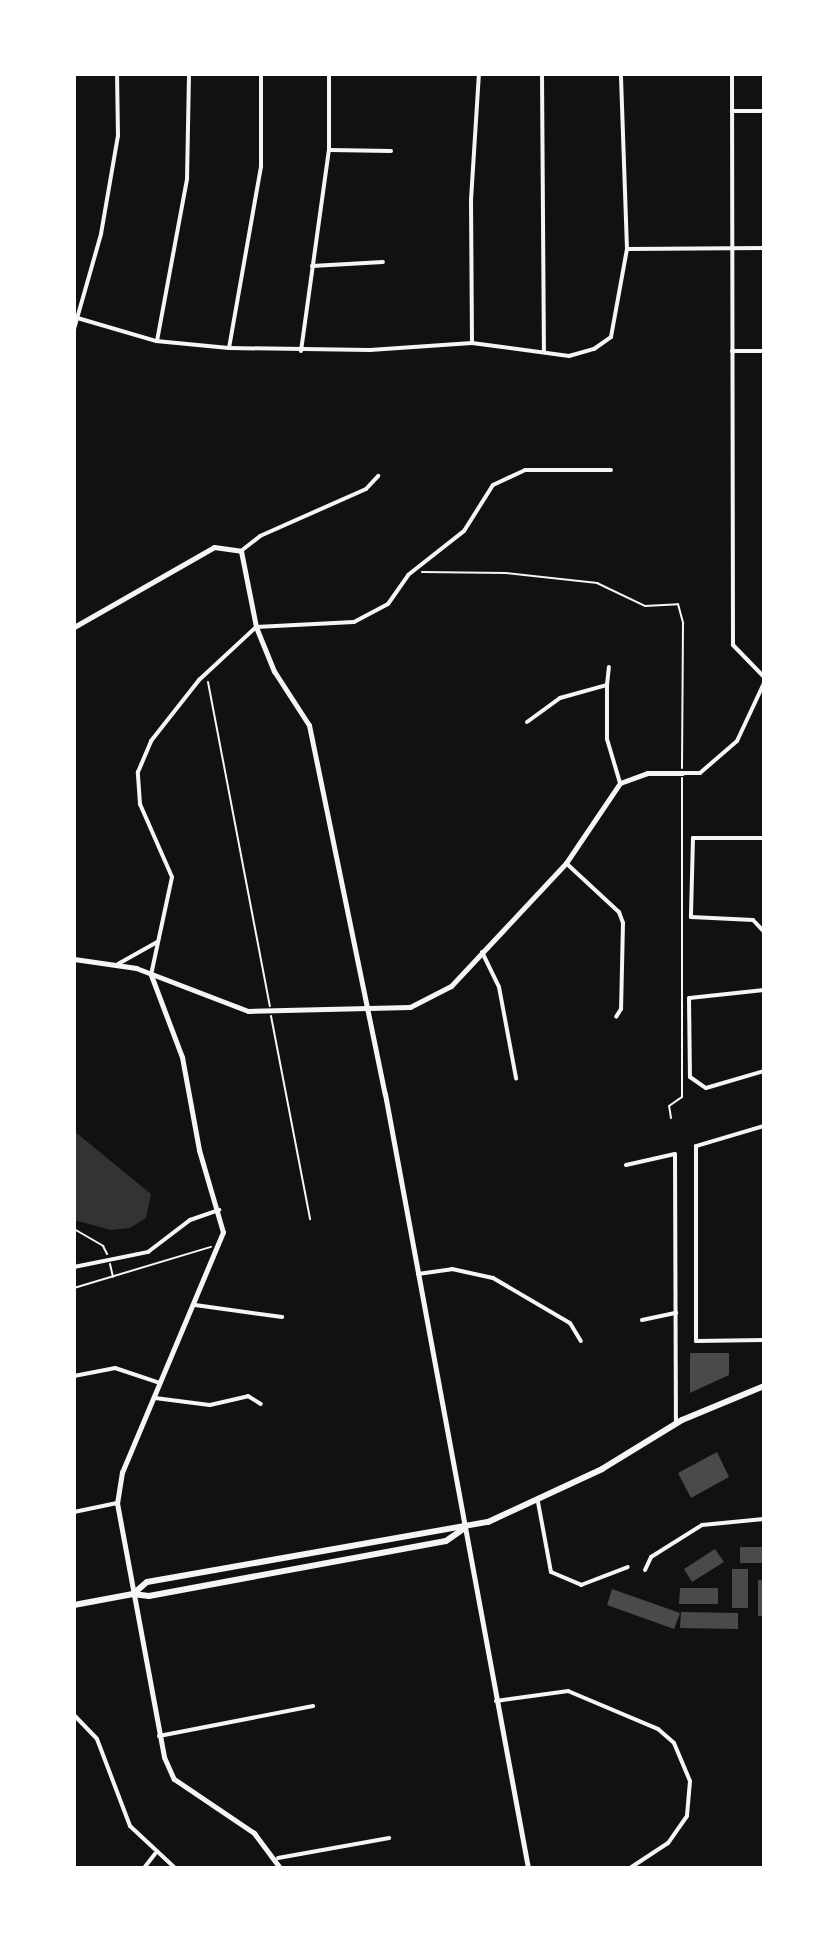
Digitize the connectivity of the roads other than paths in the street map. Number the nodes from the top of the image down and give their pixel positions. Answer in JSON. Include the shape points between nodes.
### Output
{"nodes":[{"id":1,"x":117,"y":74,"type":"edge"},
{"id":2,"x":189,"y":74,"type":"edge"},
{"id":3,"x":261,"y":74,"type":"edge"},
{"id":4,"x":329,"y":74,"type":"edge"},
{"id":5,"x":479,"y":74,"type":"edge"},
{"id":6,"x":542,"y":74,"type":"edge"},
{"id":7,"x":621,"y":74,"type":"edge"},
{"id":8,"x":732,"y":74,"type":"edge"},
{"id":9,"x":732,"y":111,"type":"junction"},
{"id":10,"x":764,"y":111,"type":"edge"},
{"id":11,"x":329,"y":150,"type":"junction"},
{"id":12,"x":391,"y":151,"type":"dead end"},
{"id":13,"x":732,"y":248,"type":"junction"},
{"id":14,"x":764,"y":248,"type":"edge"},
{"id":15,"x":627,"y":249,"type":"junction"},
{"id":16,"x":383,"y":262,"type":"dead end"},
{"id":17,"x":312,"y":266,"type":"junction"},
{"id":18,"x":76,"y":318,"type":"edge"},
{"id":19,"x":74,"y":329,"type":"edge"},
{"id":20,"x":156,"y":341,"type":"junction"},
{"id":21,"x":472,"y":343,"type":"junction"},
{"id":22,"x":229,"y":348,"type":"junction"},
{"id":23,"x":301,"y":351,"type":"junction"},
{"id":24,"x":732,"y":351,"type":"junction"},
{"id":25,"x":764,"y":351,"type":"edge"},
{"id":26,"x":544,"y":352,"type":"junction"},
{"id":27,"x":611,"y":470,"type":"dead end"},
{"id":28,"x":378,"y":476,"type":"dead end"},
{"id":29,"x":241,"y":551,"type":"junction"},
{"id":30,"x":74,"y":627,"type":"edge"},
{"id":31,"x":256,"y":627,"type":"junction"},
{"id":32,"x":609,"y":667,"type":"dead end"},
{"id":33,"x":764,"y":680,"type":"edge"},
{"id":34,"x":607,"y":685,"type":"junction"},
{"id":35,"x":527,"y":722,"type":"dead end"},
{"id":36,"x":682,"y":773,"type":"joint"},
{"id":37,"x":620,"y":783,"type":"junction"},
{"id":38,"x":764,"y":838,"type":"edge"},
{"id":39,"x":566,"y":863,"type":"junction"},
{"id":40,"x":764,"y":932,"type":"edge"},
{"id":41,"x":157,"y":942,"type":"junction"},
{"id":42,"x":482,"y":952,"type":"junction"},
{"id":43,"x":74,"y":959,"type":"edge"},
{"id":44,"x":118,"y":964,"type":"junction"},
{"id":45,"x":151,"y":975,"type":"junction"},
{"id":46,"x":764,"y":990,"type":"edge"},
{"id":47,"x":368,"y":1010,"type":"junction"},
{"id":48,"x":616,"y":1017,"type":"dead end"},
{"id":49,"x":764,"y":1071,"type":"edge"},
{"id":50,"x":516,"y":1078,"type":"dead end"},
{"id":51,"x":764,"y":1126,"type":"edge"},
{"id":52,"x":626,"y":1165,"type":"dead end"},
{"id":53,"x":219,"y":1210,"type":"junction"},
{"id":54,"x":74,"y":1267,"type":"edge"},
{"id":55,"x":416,"y":1274,"type":"junction"},
{"id":56,"x":195,"y":1305,"type":"junction"},
{"id":57,"x":676,"y":1313,"type":"junction"},
{"id":58,"x":282,"y":1317,"type":"dead end"},
{"id":59,"x":642,"y":1320,"type":"dead end"},
{"id":60,"x":764,"y":1340,"type":"edge"},
{"id":61,"x":581,"y":1341,"type":"dead end"},
{"id":62,"x":74,"y":1376,"type":"edge"},
{"id":63,"x":161,"y":1383,"type":"junction"},
{"id":64,"x":763,"y":1386,"type":"edge"},
{"id":65,"x":155,"y":1398,"type":"junction"},
{"id":66,"x":261,"y":1404,"type":"dead end"},
{"id":67,"x":676,"y":1424,"type":"junction"},
{"id":68,"x":538,"y":1502,"type":"junction"},
{"id":69,"x":117,"y":1503,"type":"junction"},
{"id":70,"x":74,"y":1512,"type":"edge"},
{"id":71,"x":764,"y":1519,"type":"edge"},
{"id":72,"x":463,"y":1529,"type":"junction"},
{"id":73,"x":628,"y":1567,"type":"dead end"},
{"id":74,"x":645,"y":1570,"type":"dead end"},
{"id":75,"x":133,"y":1594,"type":"junction"},
{"id":76,"x":74,"y":1605,"type":"edge"},
{"id":77,"x":496,"y":1701,"type":"junction"},
{"id":78,"x":313,"y":1706,"type":"dead end"},
{"id":79,"x":74,"y":1715,"type":"edge"},
{"id":80,"x":159,"y":1736,"type":"junction"},
{"id":81,"x":389,"y":1838,"type":"dead end"},
{"id":82,"x":155,"y":1854,"type":"junction"},
{"id":83,"x":278,"y":1858,"type":"junction"},
{"id":84,"x":144,"y":1868,"type":"edge"},
{"id":85,"x":175,"y":1868,"type":"edge"},
{"id":86,"x":280,"y":1868,"type":"edge"},
{"id":87,"x":528,"y":1868,"type":"edge"},
{"id":88,"x":630,"y":1868,"type":"edge"}],
"edges":[{"from":1,"to":18,"type":"street","via":[[118,136],[101,234]]},
{"from":2,"to":20,"type":"street","via":[[187,179]]},
{"from":3,"to":22,"type":"street","via":[[261,167]]},
{"from":4,"to":11,"type":"street"},
{"from":5,"to":21,"type":"street","via":[[471,200]]},
{"from":6,"to":26,"type":"street"},
{"from":7,"to":15,"type":"street"},
{"from":8,"to":9,"type":"street"},
{"from":9,"to":10,"type":"street"},
{"from":9,"to":13,"type":"street"},
{"from":11,"to":12,"type":"street"},
{"from":11,"to":17,"type":"street"},
{"from":13,"to":14,"type":"street"},
{"from":13,"to":15,"type":"street"},
{"from":13,"to":24,"type":"street"},
{"from":15,"to":26,"type":"street","via":[[611,337],[569,356]]},
{"from":16,"to":17,"type":"street"},
{"from":17,"to":23,"type":"street"},
{"from":18,"to":19,"type":"street"},
{"from":18,"to":20,"type":"street"},
{"from":20,"to":22,"type":"street"},
{"from":21,"to":23,"type":"street"},
{"from":21,"to":26,"type":"street"},
{"from":22,"to":23,"type":"street"},
{"from":24,"to":25,"type":"street"},
{"from":24,"to":33,"type":"street","via":[[733,645]]},
{"from":27,"to":31,"type":"street","via":[[525,470],[493,485],[464,531],[413,571],[388,604],[354,622]]},
{"from":28,"to":29,"type":"street","via":[[366,489],[260,536]]},
{"from":29,"to":30,"type":"street","via":[[214,547]]},
{"from":29,"to":31,"type":"street"},
{"from":31,"to":41,"type":"street","via":[[206,673],[151,741],[138,772],[140,804],[172,877]]},
{"from":31,"to":47,"type":"street","via":[[274,671],[309,725]]},
{"from":32,"to":34,"type":"street"},
{"from":33,"to":36,"type":"street","via":[[737,741],[700,773]]},
{"from":34,"to":35,"type":"street","via":[[560,698]]},
{"from":34,"to":37,"type":"street","via":[[607,739]]},
{"from":36,"to":37,"type":"street","via":[[647,773]]},
{"from":37,"to":39,"type":"street"},
{"from":38,"to":40,"type":"street","via":[[693,838],[691,917],[753,920]]},
{"from":39,"to":42,"type":"street"},
{"from":39,"to":48,"type":"street","via":[[619,912],[623,923],[621,1009]]},
{"from":41,"to":44,"type":"street"},
{"from":41,"to":45,"type":"street"},
{"from":42,"to":47,"type":"street","via":[[451,986],[410,1007]]},
{"from":42,"to":50,"type":"street","via":[[499,987]]},
{"from":43,"to":44,"type":"street"},
{"from":44,"to":45,"type":"street"},
{"from":45,"to":47,"type":"street","via":[[228,1007],[271,1012]]},
{"from":45,"to":53,"type":"street","via":[[182,1057],[199,1150]]},
{"from":46,"to":49,"type":"street","via":[[691,994],[690,1077],[706,1088]]},
{"from":47,"to":55,"type":"street"},
{"from":51,"to":60,"type":"street","via":[[696,1146],[696,1341]]},
{"from":52,"to":57,"type":"street","via":[[675,1154]]},
{"from":53,"to":54,"type":"street","via":[[190,1220],[148,1252]]},
{"from":53,"to":56,"type":"street","via":[[221,1243]]},
{"from":55,"to":61,"type":"street","via":[[452,1269],[493,1278],[570,1323]]},
{"from":55,"to":72,"type":"street"},
{"from":56,"to":58,"type":"street"},
{"from":56,"to":63,"type":"street"},
{"from":57,"to":59,"type":"street"},
{"from":57,"to":67,"type":"street"},
{"from":62,"to":63,"type":"street","via":[[115,1368]]},
{"from":63,"to":65,"type":"street"},
{"from":64,"to":67,"type":"main road"},
{"from":65,"to":66,"type":"street","via":[[210,1405],[248,1396]]},
{"from":65,"to":69,"type":"street","via":[[122,1472]]},
{"from":67,"to":68,"type":"main road"},
{"from":68,"to":72,"type":"main road"},
{"from":68,"to":73,"type":"street","via":[[551,1572],[581,1585]]},
{"from":69,"to":70,"type":"street"},
{"from":69,"to":75,"type":"street"},
{"from":71,"to":74,"type":"street","via":[[699,1526],[651,1557]]},
{"from":72,"to":75,"type":"main road","via":[[451,1526],[147,1582]]},
{"from":72,"to":75,"type":"main road","via":[[454,1540],[149,1596]]},
{"from":72,"to":77,"type":"street"},
{"from":75,"to":76,"type":"main road"},
{"from":75,"to":80,"type":"street"},
{"from":77,"to":87,"type":"street"},
{"from":77,"to":88,"type":"street","via":[[568,1691],[656,1728],[674,1743],[690,1781],[687,1816],[670,1841]]},
{"from":78,"to":80,"type":"street"},
{"from":79,"to":82,"type":"street","via":[[97,1739],[130,1826]]},
{"from":80,"to":83,"type":"street","via":[[174,1779],[254,1833]]},
{"from":81,"to":83,"type":"street"},
{"from":82,"to":84,"type":"street"},
{"from":82,"to":85,"type":"street"},
{"from":83,"to":86,"type":"street"}]}
